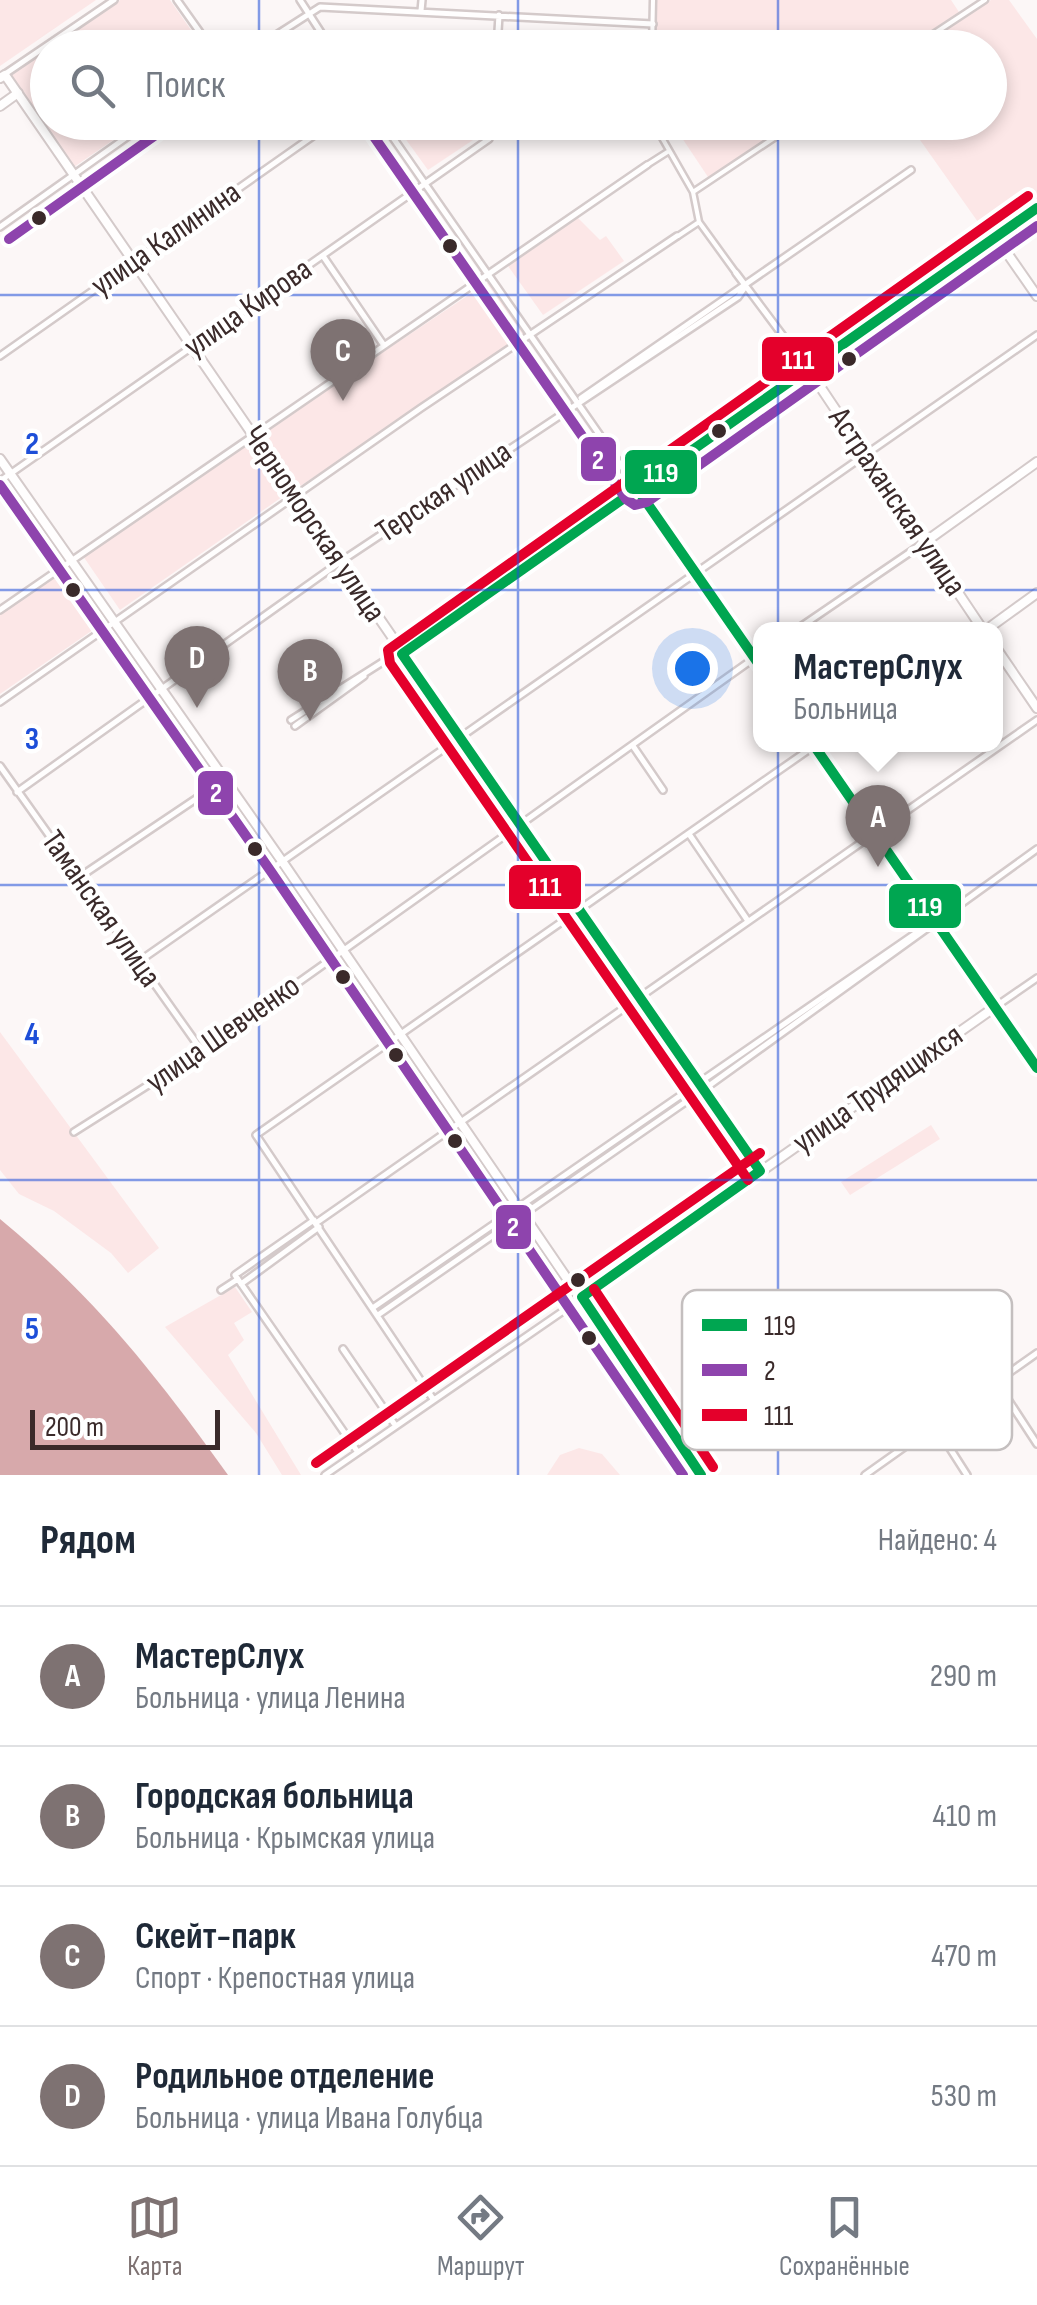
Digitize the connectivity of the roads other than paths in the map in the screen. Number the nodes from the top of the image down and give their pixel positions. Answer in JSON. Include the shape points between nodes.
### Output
{"nodes":[{"id":1,"x":114,"y":0,"type":"edge"},
{"id":2,"x":177,"y":0,"type":"edge"},
{"id":3,"x":300,"y":0,"type":"edge"},
{"id":4,"x":422,"y":0,"type":"edge"},
{"id":5,"x":653,"y":0,"type":"edge"},
{"id":6,"x":985,"y":0,"type":"edge"},
{"id":7,"x":308,"y":10,"type":"junction"},
{"id":8,"x":421,"y":11,"type":"junction"},
{"id":9,"x":499,"y":15,"type":"junction"},
{"id":10,"x":653,"y":24,"type":"junction"},
{"id":11,"x":70,"y":30,"type":"edge"},
{"id":12,"x":198,"y":30,"type":"edge"},
{"id":13,"x":281,"y":30,"type":"edge"},
{"id":14,"x":320,"y":30,"type":"edge"},
{"id":15,"x":498,"y":30,"type":"edge"},
{"id":16,"x":653,"y":30,"type":"edge"},
{"id":17,"x":939,"y":30,"type":"edge"},
{"id":18,"x":30,"y":57,"type":"edge"},
{"id":19,"x":2,"y":76,"type":"edge"},
{"id":20,"x":18,"y":93,"type":"junction"},
{"id":21,"x":0,"y":106,"type":"edge"},
{"id":22,"x":30,"y":110,"type":"edge"},
{"id":23,"x":50,"y":140,"type":"edge"},
{"id":24,"x":122,"y":140,"type":"edge"},
{"id":25,"x":307,"y":140,"type":"edge"},
{"id":26,"x":394,"y":140,"type":"edge"},
{"id":27,"x":483,"y":140,"type":"edge"},
{"id":28,"x":663,"y":140,"type":"edge"},
{"id":29,"x":771,"y":140,"type":"edge"},
{"id":30,"x":669,"y":152,"type":"junction"},
{"id":31,"x":646,"y":165,"type":"joint"},
{"id":32,"x":911,"y":170,"type":"dead end"},
{"id":33,"x":74,"y":174,"type":"junction"},
{"id":34,"x":425,"y":184,"type":"junction"},
{"id":35,"x":693,"y":192,"type":"junction"},
{"id":36,"x":1037,"y":208,"type":"edge"},
{"id":37,"x":700,"y":222,"type":"junction"},
{"id":38,"x":0,"y":227,"type":"edge"},
{"id":39,"x":678,"y":236,"type":"joint"},
{"id":40,"x":996,"y":237,"type":"junction"},
{"id":41,"x":323,"y":256,"type":"junction"},
{"id":42,"x":132,"y":262,"type":"junction"},
{"id":43,"x":486,"y":273,"type":"junction"},
{"id":44,"x":736,"y":273,"type":"joint"},
{"id":45,"x":745,"y":287,"type":"junction"},
{"id":46,"x":1037,"y":296,"type":"edge"},
{"id":47,"x":530,"y":334,"type":"junction"},
{"id":48,"x":1037,"y":335,"type":"edge"},
{"id":49,"x":383,"y":344,"type":"junction"},
{"id":50,"x":192,"y":347,"type":"junction"},
{"id":51,"x":0,"y":356,"type":"edge"},
{"id":52,"x":809,"y":370,"type":"junction"},
{"id":53,"x":578,"y":402,"type":"junction"},
{"id":54,"x":253,"y":434,"type":"junction"},
{"id":55,"x":866,"y":457,"type":"junction"},
{"id":56,"x":0,"y":459,"type":"edge"},
{"id":57,"x":1037,"y":462,"type":"edge"},
{"id":58,"x":10,"y":474,"type":"junction"},
{"id":59,"x":0,"y":481,"type":"edge"},
{"id":60,"x":638,"y":490,"type":"junction"},
{"id":61,"x":296,"y":496,"type":"junction"},
{"id":62,"x":925,"y":542,"type":"junction"},
{"id":63,"x":70,"y":561,"type":"junction"},
{"id":64,"x":340,"y":562,"type":"junction"},
{"id":65,"x":696,"y":574,"type":"junction"},
{"id":66,"x":1037,"y":593,"type":"edge"},
{"id":67,"x":0,"y":610,"type":"edge"},
{"id":68,"x":116,"y":622,"type":"junction"},
{"id":69,"x":808,"y":622,"type":"edge"},
{"id":70,"x":979,"y":622,"type":"edge"},
{"id":71,"x":995,"y":622,"type":"edge"},
{"id":72,"x":753,"y":651,"type":"edge"},
{"id":73,"x":401,"y":652,"type":"junction"},
{"id":74,"x":1003,"y":658,"type":"edge"},
{"id":75,"x":753,"y":663,"type":"edge"},
{"id":76,"x":163,"y":692,"type":"junction"},
{"id":77,"x":0,"y":702,"type":"edge"},
{"id":78,"x":1037,"y":708,"type":"edge"},
{"id":79,"x":1037,"y":720,"type":"edge"},
{"id":80,"x":293,"y":723,"type":"dead end"},
{"id":81,"x":463,"y":737,"type":"junction"},
{"id":82,"x":1003,"y":743,"type":"edge"},
{"id":83,"x":633,"y":746,"type":"junction"},
{"id":84,"x":804,"y":752,"type":"edge"},
{"id":85,"x":819,"y":752,"type":"edge"},
{"id":86,"x":990,"y":752,"type":"edge"},
{"id":87,"x":0,"y":766,"type":"edge"},
{"id":88,"x":224,"y":780,"type":"junction"},
{"id":89,"x":663,"y":790,"type":"dead end"},
{"id":90,"x":18,"y":792,"type":"junction"},
{"id":91,"x":523,"y":824,"type":"junction"},
{"id":92,"x":874,"y":832,"type":"junction"},
{"id":93,"x":688,"y":834,"type":"junction"},
{"id":94,"x":1037,"y":848,"type":"edge"},
{"id":95,"x":284,"y":864,"type":"junction"},
{"id":96,"x":78,"y":878,"type":"junction"},
{"id":97,"x":581,"y":910,"type":"junction"},
{"id":98,"x":936,"y":920,"type":"junction"},
{"id":99,"x":748,"y":921,"type":"junction"},
{"id":100,"x":341,"y":951,"type":"junction"},
{"id":101,"x":138,"y":962,"type":"junction"},
{"id":102,"x":1037,"y":978,"type":"edge"},
{"id":103,"x":641,"y":996,"type":"junction"},
{"id":104,"x":996,"y":1007,"type":"junction"},
{"id":105,"x":402,"y":1035,"type":"junction"},
{"id":106,"x":202,"y":1051,"type":"junction"},
{"id":107,"x":1037,"y":1068,"type":"edge"},
{"id":108,"x":701,"y":1085,"type":"junction"},
{"id":109,"x":460,"y":1122,"type":"junction"},
{"id":110,"x":74,"y":1132,"type":"dead end"},
{"id":111,"x":760,"y":1171,"type":"junction"},
{"id":112,"x":523,"y":1210,"type":"junction"},
{"id":113,"x":316,"y":1223,"type":"junction"},
{"id":114,"x":238,"y":1279,"type":"junction"},
{"id":115,"x":222,"y":1290,"type":"dead end"},
{"id":116,"x":582,"y":1298,"type":"junction"},
{"id":117,"x":373,"y":1307,"type":"junction"},
{"id":118,"x":378,"y":1315,"type":"junction"},
{"id":119,"x":342,"y":1349,"type":"dead end"},
{"id":120,"x":1037,"y":1352,"type":"edge"},
{"id":121,"x":1012,"y":1370,"type":"edge"},
{"id":122,"x":433,"y":1398,"type":"junction"},
{"id":123,"x":1012,"y":1406,"type":"edge"},
{"id":124,"x":395,"y":1425,"type":"junction"},
{"id":125,"x":1037,"y":1444,"type":"edge"},
{"id":126,"x":682,"y":1446,"type":"edge"},
{"id":127,"x":685,"y":1450,"type":"edge"},
{"id":128,"x":900,"y":1450,"type":"edge"},
{"id":129,"x":951,"y":1450,"type":"edge"},
{"id":130,"x":357,"y":1451,"type":"junction"},
{"id":131,"x":325,"y":1475,"type":"edge"},
{"id":132,"x":702,"y":1475,"type":"edge"},
{"id":133,"x":865,"y":1475,"type":"edge"},
{"id":134,"x":967,"y":1475,"type":"edge"}],
"edges":[{"from":1,"to":11,"type":"street"},
{"from":2,"to":12,"type":"street"},
{"from":3,"to":7,"type":"street"},
{"from":4,"to":8,"type":"street"},
{"from":5,"to":10,"type":"street"},
{"from":6,"to":17,"type":"street"},
{"from":7,"to":8,"type":"street"},
{"from":7,"to":13,"type":"street"},
{"from":7,"to":14,"type":"street"},
{"from":8,"to":9,"type":"street"},
{"from":9,"to":10,"type":"street"},
{"from":9,"to":15,"type":"street"},
{"from":10,"to":16,"type":"street"},
{"from":18,"to":19,"type":"street"},
{"from":19,"to":20,"type":"street","name":"Черноморская улица"},
{"from":20,"to":21,"type":"street"},
{"from":20,"to":22,"type":"street","name":"Черноморская улица"},
{"from":23,"to":33,"type":"street","name":"Черноморская улица"},
{"from":24,"to":33,"type":"street"},
{"from":25,"to":42,"type":"street","name":"улица Калинина"},
{"from":26,"to":34,"type":"street"},
{"from":27,"to":34,"type":"street","name":"улица Кирова"},
{"from":28,"to":30,"type":"street","name":"Астраханская улица"},
{"from":29,"to":35,"type":"street"},
{"from":30,"to":31,"type":"street"},
{"from":30,"to":35,"type":"street","name":"Астраханская улица"},
{"from":31,"to":43,"type":"street"},
{"from":32,"to":45,"type":"street","name":"Терская улица"},
{"from":33,"to":38,"type":"street"},
{"from":33,"to":42,"type":"street","name":"Черноморская улица"},
{"from":34,"to":41,"type":"street","name":"улица Кирова"},
{"from":34,"to":43,"type":"street"},
{"from":35,"to":37,"type":"street","name":"Астраханская улица"},
{"from":36,"to":40,"type":"street"},
{"from":37,"to":39,"type":"street"},
{"from":37,"to":44,"type":"street","name":"Астраханская улица"},
{"from":39,"to":47,"type":"street"},
{"from":40,"to":46,"type":"street"},
{"from":40,"to":52,"type":"street"},
{"from":41,"to":49,"type":"street"},
{"from":41,"to":50,"type":"street","name":"улица Кирова"},
{"from":42,"to":50,"type":"street","name":"Черноморская улица"},
{"from":42,"to":51,"type":"street","name":"улица Калинина"},
{"from":43,"to":47,"type":"street"},
{"from":43,"to":49,"type":"street"},
{"from":44,"to":45,"type":"street","name":"Астраханская улица"},
{"from":45,"to":52,"type":"street","name":"Астраханская улица"},
{"from":45,"to":53,"type":"street","name":"Терская улица"},
{"from":47,"to":53,"type":"street"},
{"from":47,"to":61,"type":"street"},
{"from":48,"to":55,"type":"street"},
{"from":49,"to":54,"type":"street"},
{"from":50,"to":54,"type":"street","name":"Черноморская улица"},
{"from":50,"to":58,"type":"street","name":"улица Кирова"},
{"from":52,"to":55,"type":"street","name":"Астраханская улица"},
{"from":52,"to":60,"type":"street"},
{"from":53,"to":60,"type":"street"},
{"from":53,"to":64,"type":"street","name":"Терская улица"},
{"from":54,"to":61,"type":"street","name":"Черноморская улица"},
{"from":54,"to":63,"type":"street"},
{"from":55,"to":62,"type":"street","name":"Астраханская улица"},
{"from":55,"to":65,"type":"street"},
{"from":56,"to":58,"type":"street"},
{"from":57,"to":62,"type":"street"},
{"from":58,"to":59,"type":"street","name":"улица Кирова"},
{"from":58,"to":63,"type":"street"},
{"from":60,"to":65,"type":"street"},
{"from":60,"to":73,"type":"street"},
{"from":61,"to":64,"type":"street","name":"Черноморская улица"},
{"from":61,"to":68,"type":"street"},
{"from":62,"to":69,"type":"street"},
{"from":62,"to":70,"type":"street","name":"Астраханская улица"},
{"from":63,"to":67,"type":"street"},
{"from":63,"to":68,"type":"street"},
{"from":64,"to":73,"type":"street","name":"Черноморская улица"},
{"from":64,"to":76,"type":"street","name":"Терская улица"},
{"from":65,"to":72,"type":"street"},
{"from":65,"to":81,"type":"street"},
{"from":66,"to":71,"type":"street"},
{"from":68,"to":76,"type":"street"},
{"from":68,"to":77,"type":"street"},
{"from":73,"to":80,"type":"street"},
{"from":73,"to":81,"type":"street","name":"Черноморская улица"},
{"from":74,"to":78,"type":"street"},
{"from":75,"to":83,"type":"street","name":"улица Шевченко"},
{"from":76,"to":88,"type":"street"},
{"from":76,"to":90,"type":"street","name":"Терская улица"},
{"from":79,"to":82,"type":"street"},
{"from":81,"to":91,"type":"street","name":"Черноморская улица"},
{"from":81,"to":95,"type":"street"},
{"from":83,"to":89,"type":"street"},
{"from":83,"to":91,"type":"street","name":"улица Шевченко"},
{"from":84,"to":93,"type":"street"},
{"from":85,"to":92,"type":"street"},
{"from":86,"to":92,"type":"street"},
{"from":87,"to":90,"type":"street","name":"Таманская улица"},
{"from":88,"to":95,"type":"street"},
{"from":88,"to":96,"type":"street"},
{"from":90,"to":96,"type":"street","name":"Таманская улица"},
{"from":91,"to":97,"type":"street","name":"Черноморская улица"},
{"from":91,"to":100,"type":"street","name":"улица Шевченко"},
{"from":92,"to":98,"type":"street"},
{"from":92,"to":99,"type":"street"},
{"from":93,"to":97,"type":"street"},
{"from":93,"to":99,"type":"street"},
{"from":94,"to":98,"type":"street"},
{"from":95,"to":100,"type":"street"},
{"from":95,"to":101,"type":"street"},
{"from":96,"to":101,"type":"street","name":"Таманская улица"},
{"from":97,"to":103,"type":"street","name":"Черноморская улица"},
{"from":97,"to":105,"type":"street"},
{"from":98,"to":104,"type":"street"},
{"from":98,"to":108,"type":"street"},
{"from":99,"to":103,"type":"street"},
{"from":100,"to":105,"type":"street"},
{"from":100,"to":106,"type":"street","name":"улица Шевченко"},
{"from":101,"to":106,"type":"street","name":"Таманская улица"},
{"from":102,"to":104,"type":"street","name":"улица Трудящихся"},
{"from":103,"to":108,"type":"street","name":"Черноморская улица"},
{"from":103,"to":109,"type":"street"},
{"from":104,"to":107,"type":"street"},
{"from":104,"to":111,"type":"street","name":"улица Трудящихся"},
{"from":105,"to":109,"type":"street"},
{"from":105,"to":113,"type":"street","via":[[256,1135]]},
{"from":106,"to":110,"type":"street","name":"улица Шевченко"},
{"from":108,"to":111,"type":"street","name":"Черноморская улица"},
{"from":108,"to":112,"type":"street"},
{"from":109,"to":112,"type":"street"},
{"from":109,"to":113,"type":"street"},
{"from":111,"to":116,"type":"street","name":"улица Трудящихся"},
{"from":112,"to":116,"type":"street"},
{"from":112,"to":117,"type":"street"},
{"from":112,"to":118,"type":"street"},
{"from":113,"to":114,"type":"street"},
{"from":113,"to":117,"type":"street"},
{"from":114,"to":115,"type":"street"},
{"from":114,"to":130,"type":"street"},
{"from":116,"to":122,"type":"street","name":"улица Трудящихся"},
{"from":116,"to":126,"type":"street"},
{"from":117,"to":118,"type":"street"},
{"from":118,"to":122,"type":"street"},
{"from":119,"to":124,"type":"street"},
{"from":120,"to":121,"type":"street"},
{"from":122,"to":124,"type":"street","name":"улица Трудящихся"},
{"from":123,"to":125,"type":"street"},
{"from":124,"to":130,"type":"street","name":"улица Трудящихся"},
{"from":127,"to":132,"type":"street"},
{"from":128,"to":133,"type":"street"},
{"from":129,"to":134,"type":"street"},
{"from":130,"to":131,"type":"street","name":"улица Трудящихся"}]}
